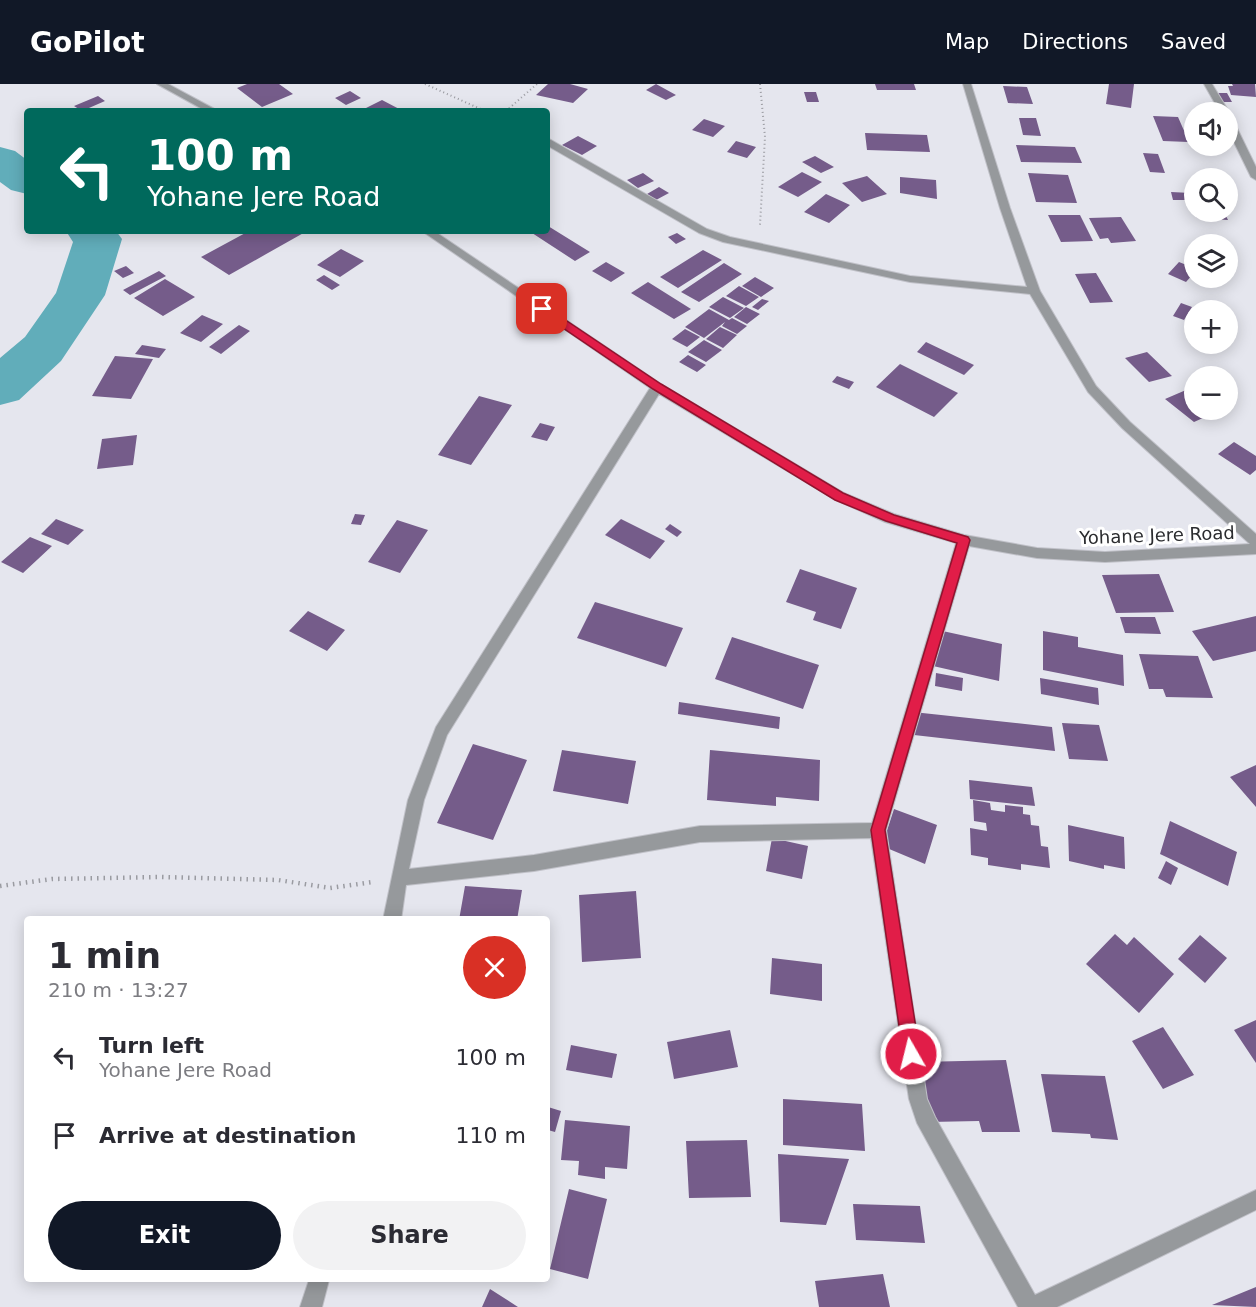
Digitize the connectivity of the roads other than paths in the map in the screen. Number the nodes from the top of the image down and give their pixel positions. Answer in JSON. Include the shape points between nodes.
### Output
{"nodes":[{"id":1,"x":161,"y":84,"type":"edge"},
{"id":2,"x":967,"y":84,"type":"edge"},
{"id":3,"x":1208,"y":84,"type":"edge"},
{"id":4,"x":1218,"y":102,"type":"edge"},
{"id":5,"x":207,"y":108,"type":"edge"},
{"id":6,"x":1238,"y":140,"type":"edge"},
{"id":7,"x":550,"y":143,"type":"edge"},
{"id":8,"x":1256,"y":177,"type":"edge"},
{"id":9,"x":431,"y":234,"type":"edge"},
{"id":10,"x":1034,"y":291,"type":"junction"},
{"id":11,"x":657,"y":387,"type":"junction"},
{"id":12,"x":964,"y":540,"type":"junction"},
{"id":13,"x":1256,"y":542,"type":"edge"},
{"id":14,"x":1256,"y":549,"type":"edge"},
{"id":15,"x":878,"y":830,"type":"junction"},
{"id":16,"x":399,"y":878,"type":"junction"},
{"id":17,"x":393,"y":916,"type":"edge"},
{"id":18,"x":1256,"y":1200,"type":"edge"},
{"id":19,"x":318,"y":1282,"type":"edge"},
{"id":20,"x":312,"y":1307,"type":"edge"},
{"id":21,"x":1032,"y":1307,"type":"edge"}],
"edges":[{"from":1,"to":5,"type":"street"},
{"from":2,"to":10,"type":"street"},
{"from":3,"to":4,"type":"street"},
{"from":6,"to":8,"type":"street"},
{"from":7,"to":10,"type":"street","via":[[703,231],[758,247],[910,279]]},
{"from":9,"to":11,"type":"street","name":"Yohane Jere Road"},
{"from":10,"to":13,"type":"street","via":[[1092,389],[1126,425]]},
{"from":11,"to":12,"type":"street","name":"Yohane Jere Road","via":[[839,496],[890,518]]},
{"from":11,"to":16,"type":"street","via":[[441,732],[426,764]]},
{"from":12,"to":14,"type":"street","name":"Yohane Jere Road","via":[[1037,553],[1105,557]]},
{"from":12,"to":15,"type":"street"},
{"from":15,"to":16,"type":"street","via":[[700,834],[534,863]]},
{"from":15,"to":21,"type":"street","via":[[918,1099],[927,1123]]},
{"from":16,"to":17,"type":"street"},
{"from":18,"to":21,"type":"street"},
{"from":19,"to":20,"type":"street"}]}
